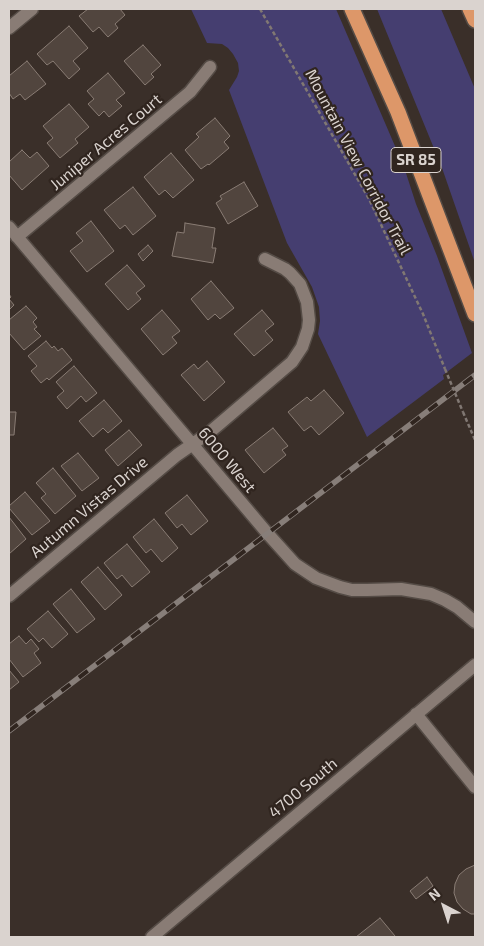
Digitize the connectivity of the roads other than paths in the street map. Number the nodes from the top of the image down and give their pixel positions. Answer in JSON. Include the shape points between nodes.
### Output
{"nodes":[{"id":1,"x":32,"y":9,"type":"edge"},
{"id":2,"x":352,"y":9,"type":"edge"},
{"id":3,"x":470,"y":9,"type":"edge"},
{"id":4,"x":475,"y":20,"type":"edge"},
{"id":5,"x":9,"y":28,"type":"edge"},
{"id":6,"x":210,"y":67,"type":"dead end"},
{"id":7,"x":9,"y":227,"type":"edge"},
{"id":8,"x":17,"y":237,"type":"junction"},
{"id":9,"x":265,"y":259,"type":"dead end"},
{"id":10,"x":475,"y":314,"type":"edge"},
{"id":11,"x":192,"y":444,"type":"junction"},
{"id":12,"x":9,"y":596,"type":"edge"},
{"id":13,"x":475,"y":622,"type":"edge"},
{"id":14,"x":475,"y":665,"type":"edge"},
{"id":15,"x":416,"y":714,"type":"junction"},
{"id":16,"x":475,"y":787,"type":"edge"},
{"id":17,"x":152,"y":937,"type":"edge"}],
"edges":[{"from":1,"to":5,"type":"street"},
{"from":2,"to":10,"type":"highway","number":"SR 85","via":[[398,112]]},
{"from":3,"to":4,"type":"highway"},
{"from":6,"to":8,"type":"street","name":"Juniper Acres Court","via":[[190,92]]},
{"from":7,"to":8,"type":"street","name":"6000 West"},
{"from":8,"to":11,"type":"street","name":"6000 West"},
{"from":9,"to":11,"type":"street","name":"Autumn Vistas Drive","via":[[290,273],[304,293],[309,320],[302,347],[292,362]]},
{"from":11,"to":12,"type":"street","name":"Autumn Vistas Drive"},
{"from":11,"to":13,"type":"street","name":"6000 West","via":[[282,550],[305,572],[340,588],[401,589],[431,594],[457,607]]},
{"from":14,"to":15,"type":"street","name":"4700 South"},
{"from":15,"to":16,"type":"street"},
{"from":15,"to":17,"type":"street","name":"4700 South"}]}
